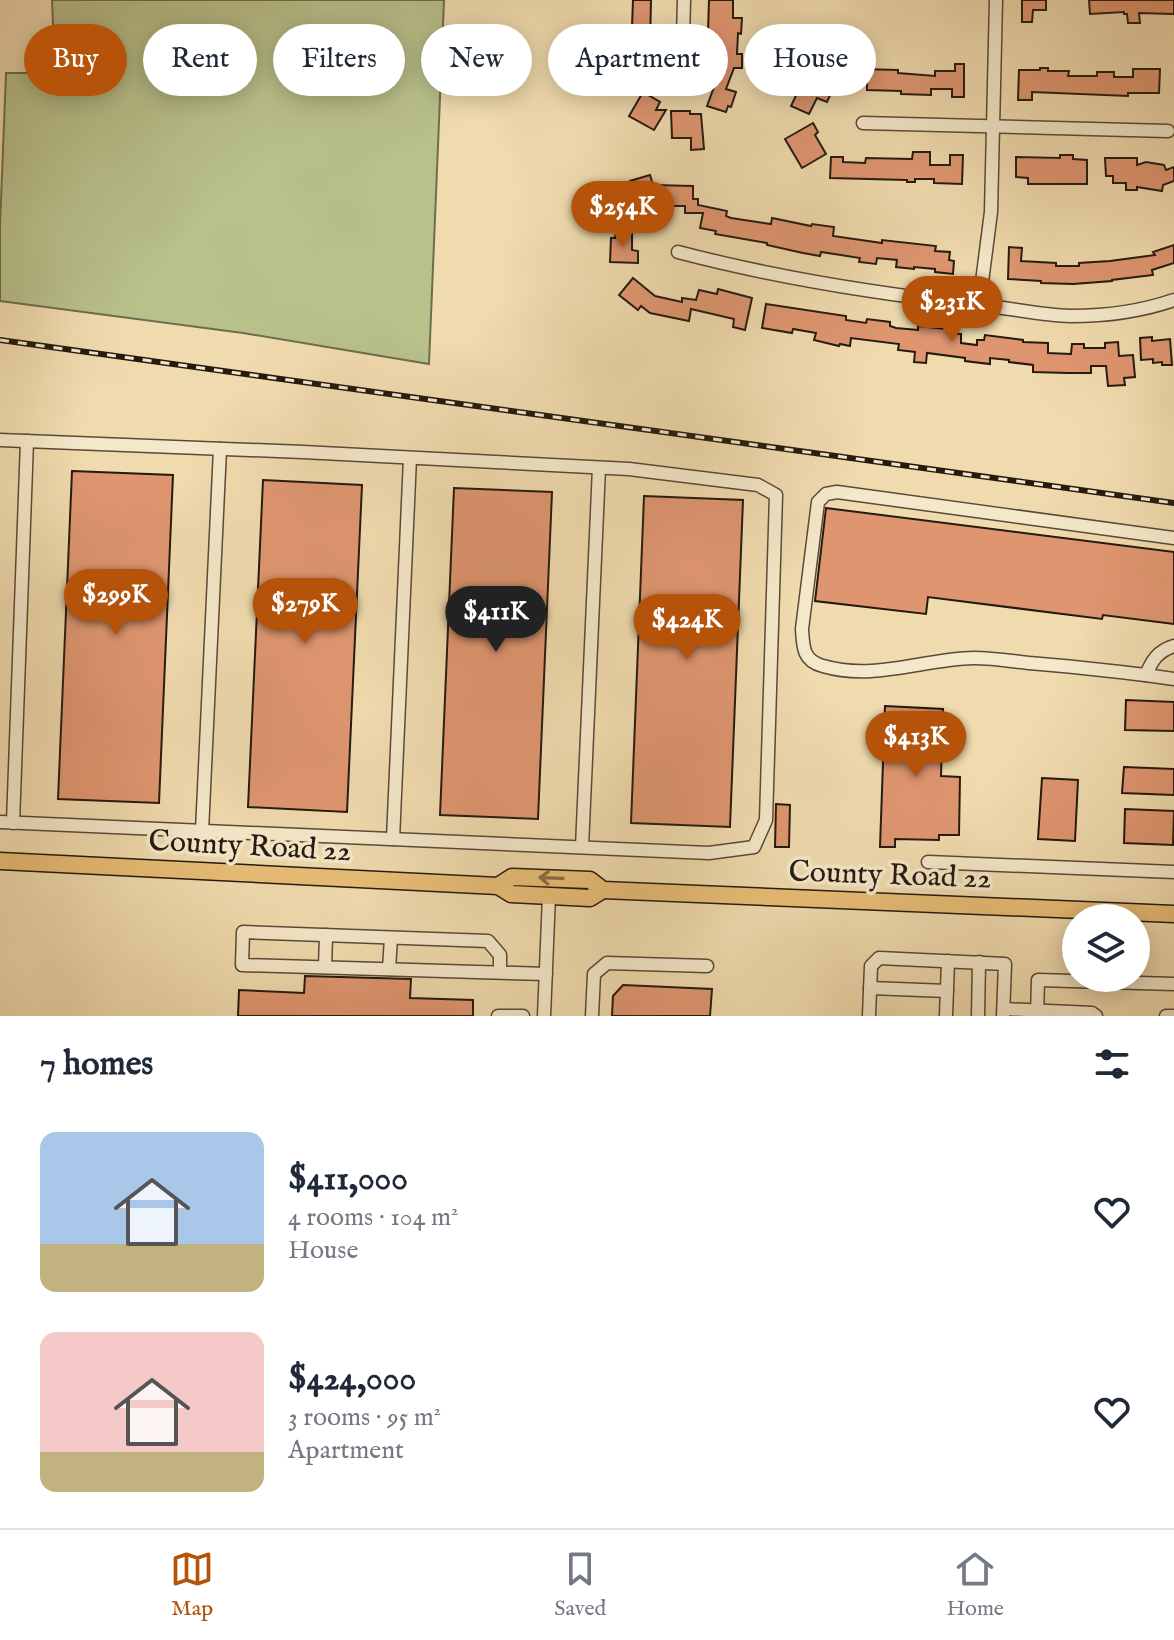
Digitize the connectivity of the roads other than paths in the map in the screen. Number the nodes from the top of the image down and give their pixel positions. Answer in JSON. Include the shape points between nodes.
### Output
{"nodes":[{"id":1,"x":684,"y":0,"type":"edge"},
{"id":2,"x":996,"y":0,"type":"edge"},
{"id":3,"x":683,"y":24,"type":"edge"},
{"id":4,"x":863,"y":123,"type":"dead end"},
{"id":5,"x":993,"y":126,"type":"junction"},
{"id":6,"x":1168,"y":131,"type":"dead end"},
{"id":7,"x":678,"y":252,"type":"dead end"},
{"id":8,"x":1174,"y":300,"type":"edge"},
{"id":9,"x":979,"y":305,"type":"junction"},
{"id":10,"x":0,"y":440,"type":"edge"},
{"id":11,"x":27,"y":441,"type":"junction"},
{"id":12,"x":220,"y":449,"type":"junction"},
{"id":13,"x":410,"y":458,"type":"junction"},
{"id":14,"x":599,"y":468,"type":"junction"},
{"id":15,"x":1174,"y":538,"type":"edge"},
{"id":16,"x":1174,"y":646,"type":"edge"},
{"id":17,"x":1146,"y":675,"type":"junction"},
{"id":18,"x":1174,"y":679,"type":"edge"},
{"id":19,"x":6,"y":822,"type":"edge"},
{"id":20,"x":202,"y":831,"type":"junction"},
{"id":21,"x":393,"y":839,"type":"junction"},
{"id":22,"x":582,"y":847,"type":"junction"},
{"id":23,"x":0,"y":861,"type":"edge"},
{"id":24,"x":928,"y":862,"type":"dead end"},
{"id":25,"x":1174,"y":872,"type":"edge"},
{"id":26,"x":498,"y":886,"type":"junction"},
{"id":27,"x":603,"y":890,"type":"junction"},
{"id":28,"x":549,"y":896,"type":"junction"},
{"id":29,"x":1174,"y":914,"type":"edge"},
{"id":30,"x":326,"y":935,"type":"junction"},
{"id":31,"x":391,"y":938,"type":"junction"},
{"id":32,"x":948,"y":961,"type":"junction"},
{"id":33,"x":979,"y":962,"type":"junction"},
{"id":34,"x":707,"y":966,"type":"dead end"},
{"id":35,"x":325,"y":967,"type":"junction"},
{"id":36,"x":389,"y":969,"type":"junction"},
{"id":37,"x":500,"y":972,"type":"junction"},
{"id":38,"x":546,"y":974,"type":"junction"},
{"id":39,"x":1174,"y":984,"type":"edge"},
{"id":40,"x":870,"y":988,"type":"junction"},
{"id":41,"x":947,"y":991,"type":"junction"},
{"id":42,"x":1004,"y":1013,"type":"edge"},
{"id":43,"x":1037,"y":1013,"type":"edge"},
{"id":44,"x":498,"y":1016,"type":"edge"},
{"id":45,"x":523,"y":1016,"type":"edge"},
{"id":46,"x":544,"y":1016,"type":"edge"},
{"id":47,"x":592,"y":1016,"type":"edge"},
{"id":48,"x":869,"y":1016,"type":"edge"},
{"id":49,"x":946,"y":1016,"type":"edge"},
{"id":50,"x":978,"y":1016,"type":"edge"},
{"id":51,"x":1096,"y":1016,"type":"edge"},
{"id":52,"x":1166,"y":1016,"type":"edge"},
{"id":53,"x":1174,"y":1016,"type":"edge"}],
"edges":[{"from":1,"to":3,"type":"street"},
{"from":2,"to":5,"type":"street"},
{"from":4,"to":5,"type":"street"},
{"from":5,"to":6,"type":"street"},
{"from":5,"to":9,"type":"street","via":[[991,212]]},
{"from":7,"to":9,"type":"street","via":[[805,281]]},
{"from":8,"to":9,"type":"street","via":[[1072,316]]},
{"from":10,"to":11,"type":"street"},
{"from":11,"to":12,"type":"street"},
{"from":11,"to":19,"type":"street"},
{"from":12,"to":13,"type":"street"},
{"from":12,"to":20,"type":"street"},
{"from":13,"to":14,"type":"street"},
{"from":13,"to":21,"type":"street"},
{"from":14,"to":22,"type":"street"},
{"from":14,"to":22,"type":"street","via":[[758,485],[776,495],[766,820],[754,847],[709,853]]},
{"from":15,"to":17,"type":"street","via":[[845,492],[826,494],[818,502],[802,629],[808,660],[855,672],[974,658]]},
{"from":16,"to":17,"type":"street","via":[[1152,660]]},
{"from":17,"to":18,"type":"street"},
{"from":19,"to":20,"type":"street"},
{"from":20,"to":21,"type":"street"},
{"from":21,"to":22,"type":"street"},
{"from":23,"to":26,"type":"main road","name":"County Road 22"},
{"from":24,"to":25,"type":"street"},
{"from":27,"to":26,"type":"main road","name":"County Road 22","one_way":true,"via":[[590,880],[512,877]]},
{"from":26,"to":28,"type":"main road","name":"County Road 22","via":[[511,894]]},
{"from":27,"to":28,"type":"main road","name":"County Road 22","via":[[590,898]]},
{"from":27,"to":29,"type":"main road","name":"County Road 22"},
{"from":28,"to":38,"type":"street"},
{"from":30,"to":31,"type":"street"},
{"from":30,"to":35,"type":"street"},
{"from":30,"to":35,"type":"street","via":[[243,932],[242,965]]},
{"from":31,"to":36,"type":"street"},
{"from":31,"to":37,"type":"street","via":[[488,941],[500,955]]},
{"from":32,"to":33,"type":"street"},
{"from":32,"to":40,"type":"street","via":[[879,958],[871,966]]},
{"from":32,"to":41,"type":"street"},
{"from":33,"to":42,"type":"street","via":[[1005,964]]},
{"from":33,"to":50,"type":"street"},
{"from":34,"to":47,"type":"street","via":[[607,963],[594,974]]},
{"from":35,"to":36,"type":"street"},
{"from":36,"to":37,"type":"street"},
{"from":37,"to":38,"type":"street"},
{"from":38,"to":46,"type":"street"},
{"from":39,"to":43,"type":"street","via":[[1038,980]]},
{"from":40,"to":41,"type":"street"},
{"from":40,"to":48,"type":"street"},
{"from":41,"to":49,"type":"street"},
{"from":42,"to":43,"type":"street"},
{"from":43,"to":51,"type":"street"},
{"from":44,"to":45,"type":"street"},
{"from":52,"to":53,"type":"street"}]}
